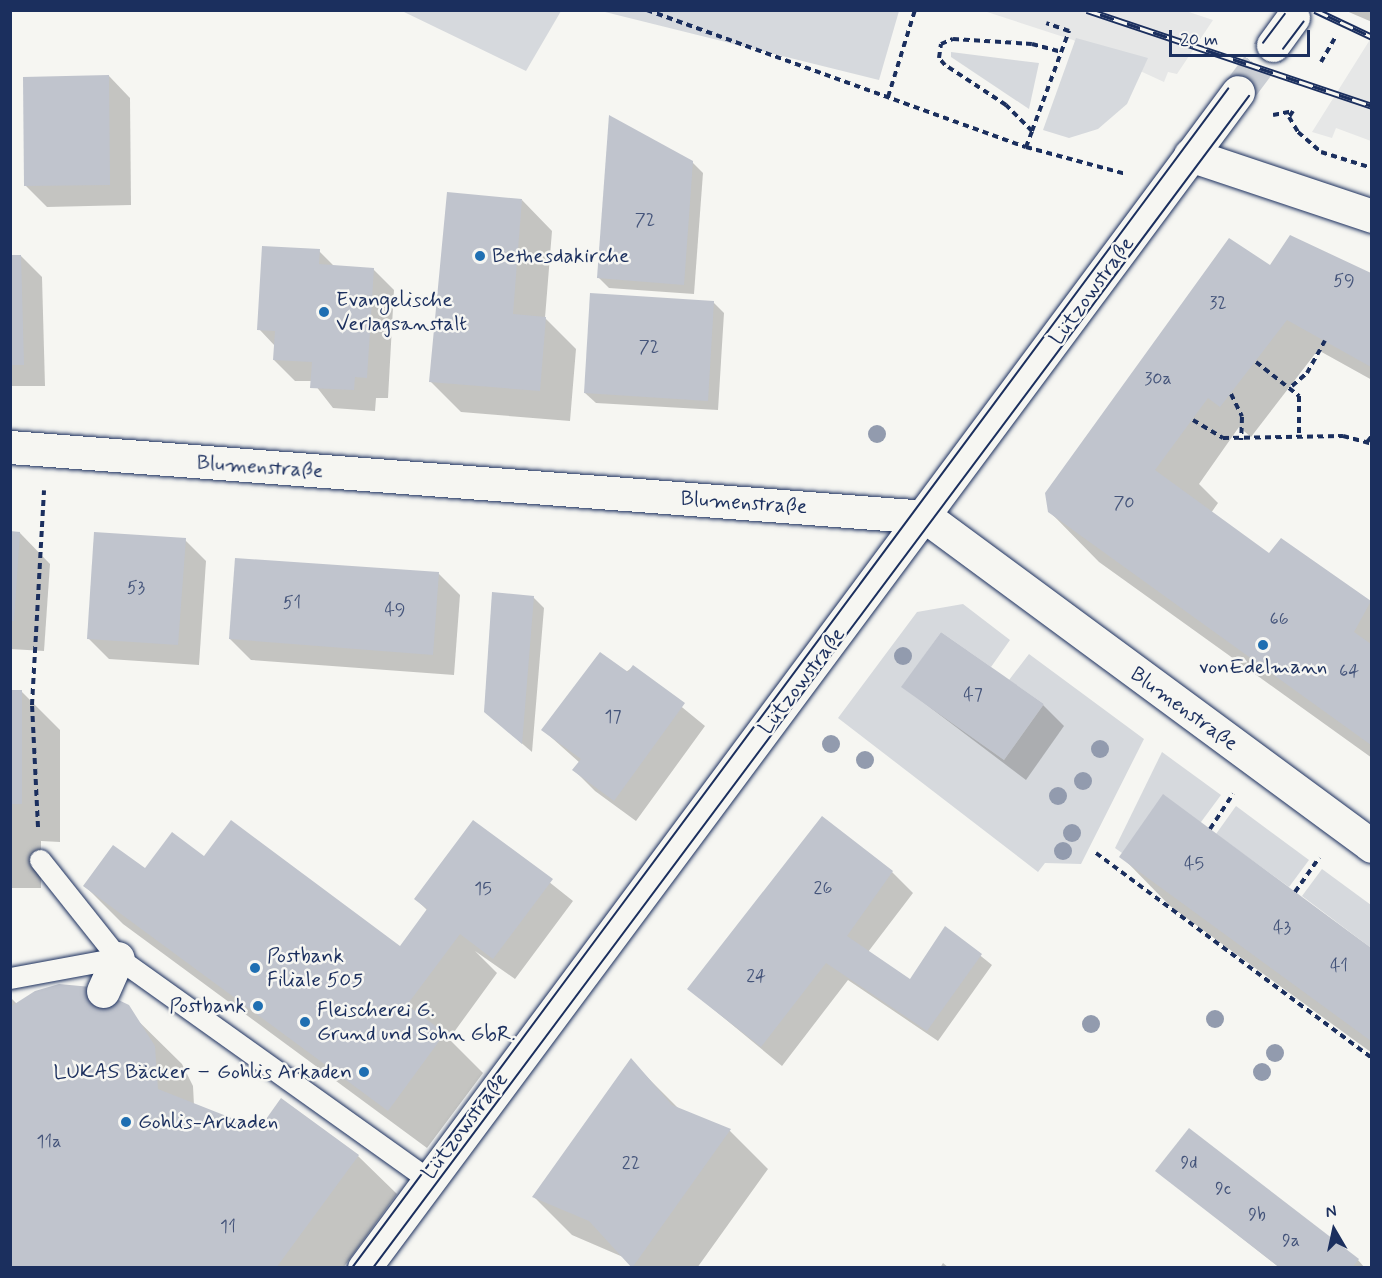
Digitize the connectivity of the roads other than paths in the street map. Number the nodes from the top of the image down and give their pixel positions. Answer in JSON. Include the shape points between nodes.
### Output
{"nodes":[{"id":1,"x":1293,"y":17,"type":"dead end"},
{"id":2,"x":1273,"y":45,"type":"tunnel mouth"},
{"id":3,"x":1238,"y":92,"type":"tunnel mouth"},
{"id":4,"x":1190,"y":155,"type":"junction"},
{"id":5,"x":1371,"y":216,"type":"edge"},
{"id":6,"x":10,"y":447,"type":"edge"},
{"id":7,"x":926,"y":517,"type":"junction"},
{"id":8,"x":1371,"y":846,"type":"edge"},
{"id":9,"x":40,"y":860,"type":"road end"},
{"id":10,"x":118,"y":958,"type":"junction"},
{"id":11,"x":10,"y":978,"type":"edge"},
{"id":12,"x":103,"y":991,"type":"dead end"},
{"id":13,"x":426,"y":1178,"type":"junction"},
{"id":14,"x":364,"y":1268,"type":"edge"}],
"edges":[{"from":1,"to":2,"type":"street"},
{"from":3,"to":4,"type":"street","name":"Lützowstraße"},
{"from":4,"to":5,"type":"street"},
{"from":4,"to":7,"type":"street","name":"Lützowstraße"},
{"from":6,"to":7,"type":"street","name":"Blumenstraße"},
{"from":7,"to":8,"type":"street","name":"Blumenstraße"},
{"from":7,"to":13,"type":"street","name":"Lützowstraße"},
{"from":9,"to":10,"type":"lane"},
{"from":10,"to":11,"type":"lane"},
{"from":10,"to":12,"type":"street"},
{"from":10,"to":13,"type":"lane"},
{"from":13,"to":14,"type":"street","name":"Lützowstraße"}]}
